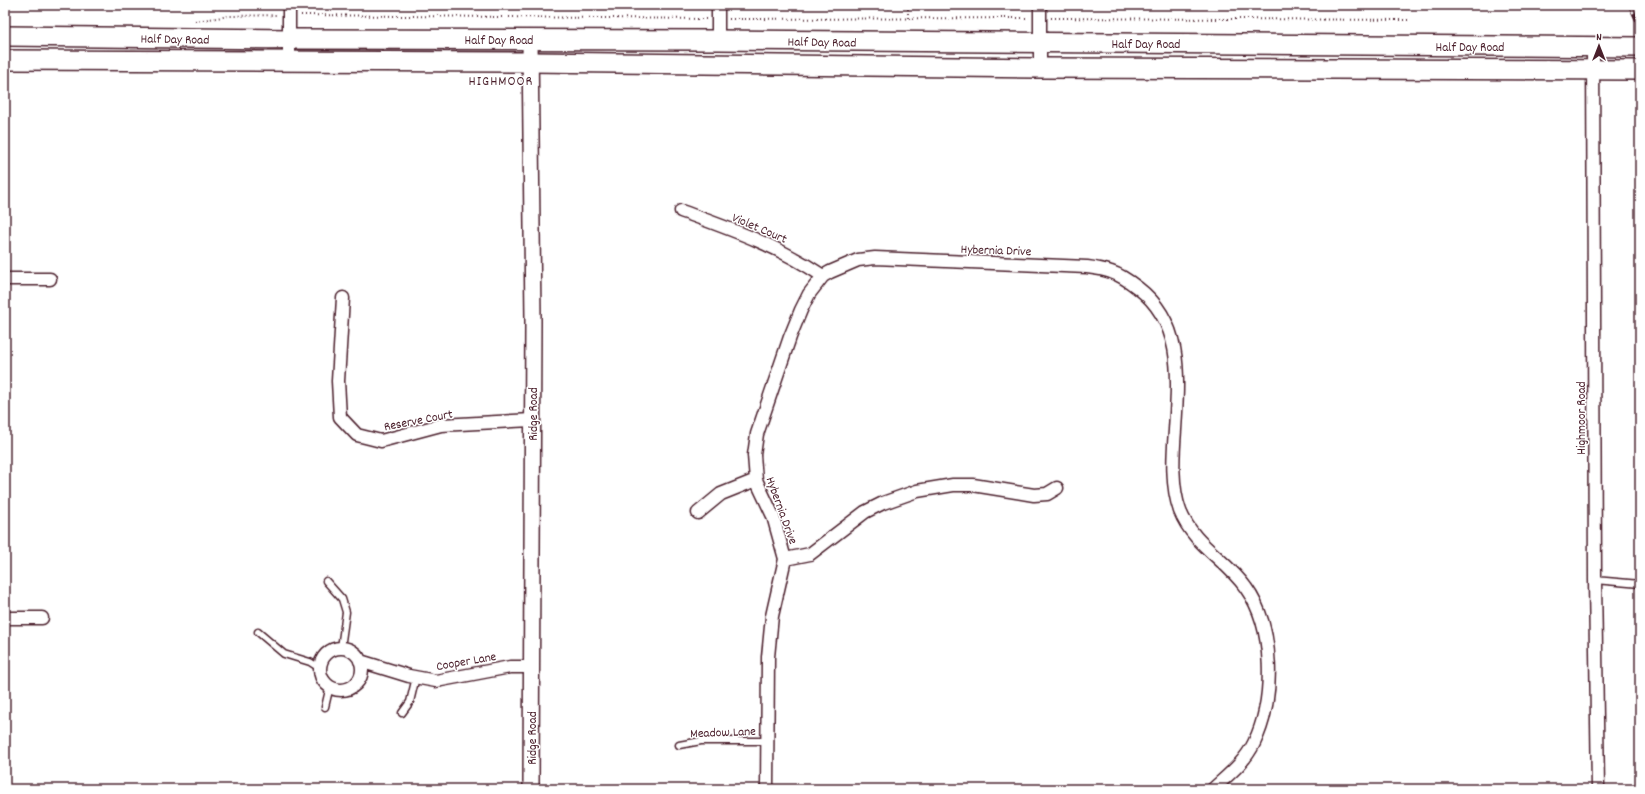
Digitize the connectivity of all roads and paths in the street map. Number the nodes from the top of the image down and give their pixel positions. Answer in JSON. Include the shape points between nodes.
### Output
{"nodes":[{"id":1,"x":289,"y":5,"type":"edge"},
{"id":2,"x":718,"y":5,"type":"edge"},
{"id":3,"x":908,"y":5,"type":"edge"},
{"id":4,"x":1040,"y":5,"type":"edge"},
{"id":5,"x":908,"y":18,"type":"dead end"},
{"id":6,"x":5,"y":36,"type":"edge"},
{"id":7,"x":289,"y":39,"type":"junction"},
{"id":8,"x":530,"y":40,"type":"junction"},
{"id":9,"x":718,"y":40,"type":"junction"},
{"id":10,"x":1040,"y":43,"type":"junction"},
{"id":11,"x":1593,"y":47,"type":"junction"},
{"id":12,"x":1640,"y":47,"type":"edge"},
{"id":13,"x":5,"y":60,"type":"edge"},
{"id":14,"x":289,"y":62,"type":"junction"},
{"id":15,"x":530,"y":62,"type":"junction"},
{"id":16,"x":1040,"y":68,"type":"junction"},
{"id":17,"x":1593,"y":69,"type":"junction"},
{"id":18,"x":1640,"y":70,"type":"edge"},
{"id":19,"x":681,"y":211,"type":"dead end"},
{"id":20,"x":823,"y":276,"type":"junction"},
{"id":21,"x":5,"y":279,"type":"edge"},
{"id":22,"x":50,"y":279,"type":"dead end"},
{"id":23,"x":343,"y":298,"type":"dead end"},
{"id":24,"x":532,"y":420,"type":"junction"},
{"id":25,"x":756,"y":480,"type":"junction"},
{"id":26,"x":1057,"y":488,"type":"dead end"},
{"id":27,"x":698,"y":513,"type":"dead end"},
{"id":28,"x":785,"y":559,"type":"junction"},
{"id":29,"x":1595,"y":580,"type":"junction"},
{"id":30,"x":326,"y":581,"type":"dead end"},
{"id":31,"x":1640,"y":584,"type":"edge"},
{"id":32,"x":5,"y":618,"type":"edge"},
{"id":33,"x":42,"y":618,"type":"dead end"},
{"id":34,"x":258,"y":632,"type":"dead end"},
{"id":35,"x":341,"y":648,"type":"junction"},
{"id":36,"x":360,"y":661,"type":"junction"},
{"id":37,"x":531,"y":667,"type":"junction"},
{"id":38,"x":321,"y":669,"type":"junction"},
{"id":39,"x":416,"y":677,"type":"junction"},
{"id":40,"x":330,"y":686,"type":"junction"},
{"id":41,"x":325,"y":707,"type":"dead end"},
{"id":42,"x":402,"y":713,"type":"dead end"},
{"id":43,"x":769,"y":741,"type":"junction"},
{"id":44,"x":678,"y":745,"type":"dead end"},
{"id":45,"x":531,"y":789,"type":"edge"},
{"id":46,"x":767,"y":789,"type":"edge"},
{"id":47,"x":1213,"y":789,"type":"edge"},
{"id":48,"x":1598,"y":789,"type":"edge"}],
"edges":[{"from":1,"to":7,"type":"street"},
{"from":2,"to":9,"type":"street"},
{"from":3,"to":5,"type":"path"},
{"from":4,"to":10,"type":"street"},
{"from":6,"to":7,"type":"main road","name":"Half Day Road"},
{"from":7,"to":8,"type":"main road","name":"Half Day Road"},
{"from":7,"to":14,"type":"street"},
{"from":8,"to":9,"type":"main road","name":"Half Day Road"},
{"from":8,"to":15,"type":"street","name":"Ridge Road"},
{"from":9,"to":10,"type":"main road","name":"Half Day Road"},
{"from":10,"to":11,"type":"main road","name":"Half Day Road"},
{"from":10,"to":16,"type":"street"},
{"from":11,"to":12,"type":"main road","name":"Half Day Road"},
{"from":11,"to":17,"type":"street","name":"Highmoor Road"},
{"from":13,"to":14,"type":"main road","name":"Half Day Road"},
{"from":14,"to":15,"type":"main road","name":"Half Day Road"},
{"from":15,"to":16,"type":"main road","name":"Half Day Road"},
{"from":15,"to":24,"type":"street","name":"Ridge Road"},
{"from":16,"to":17,"type":"main road","name":"Half Day Road"},
{"from":17,"to":18,"type":"main road","name":"Half Day Road"},
{"from":17,"to":29,"type":"street","name":"Highmoor Road"},
{"from":19,"to":20,"type":"street","name":"Violet Court","via":[[777,248]]},
{"from":20,"to":25,"type":"street","name":"Hybernia Drive","via":[[801,310],[757,434],[754,455]]},
{"from":20,"to":47,"type":"street","name":"Hybernia Drive","via":[[858,260],[875,258],[1087,267],[1126,279],[1150,297],[1167,322],[1176,354],[1173,456],[1180,511],[1200,544],[1246,588],[1264,627],[1268,648],[1268,698],[1263,721],[1254,744],[1239,766]]},
{"from":21,"to":22,"type":"street"},
{"from":23,"to":24,"type":"street","name":"Reserve Court","via":[[338,381],[340,417],[357,435],[381,441],[441,426]]},
{"from":24,"to":37,"type":"street","name":"Ridge Road"},
{"from":25,"to":27,"type":"street","via":[[722,494]]},
{"from":25,"to":28,"type":"street","name":"Hybernia Drive","via":[[773,516]]},
{"from":26,"to":28,"type":"street","via":[[1047,494],[1034,495],[973,485],[954,485],[917,491],[865,512],[810,554]]},
{"from":28,"to":43,"type":"street","name":"Hybernia Drive","via":[[772,616],[768,657]]},
{"from":29,"to":31,"type":"lane"},
{"from":29,"to":48,"type":"street","name":"Highmoor Road"},
{"from":30,"to":35,"type":"lane","via":[[342,599],[346,612]]},
{"from":32,"to":33,"type":"street"},
{"from":34,"to":38,"type":"lane","via":[[284,654],[310,662]]},
{"from":35,"to":36,"type":"street","name":"Cooper Lane","via":[[353,652]]},
{"from":35,"to":38,"type":"street","via":[[324,657]]},
{"from":36,"to":39,"type":"street","name":"Cooper Lane"},
{"from":36,"to":40,"type":"street","via":[[361,674],[354,685],[342,689]]},
{"from":37,"to":39,"type":"street","name":"Cooper Lane","via":[[510,667],[436,681]]},
{"from":37,"to":45,"type":"street","name":"Ridge Road"},
{"from":38,"to":40,"type":"street","via":[[322,676]]},
{"from":39,"to":42,"type":"lane","via":[[410,702]]},
{"from":40,"to":41,"type":"lane"},
{"from":43,"to":44,"type":"lane","name":"Meadow Lane","via":[[701,741]]},
{"from":43,"to":46,"type":"street","name":"Hybernia Drive"}]}
